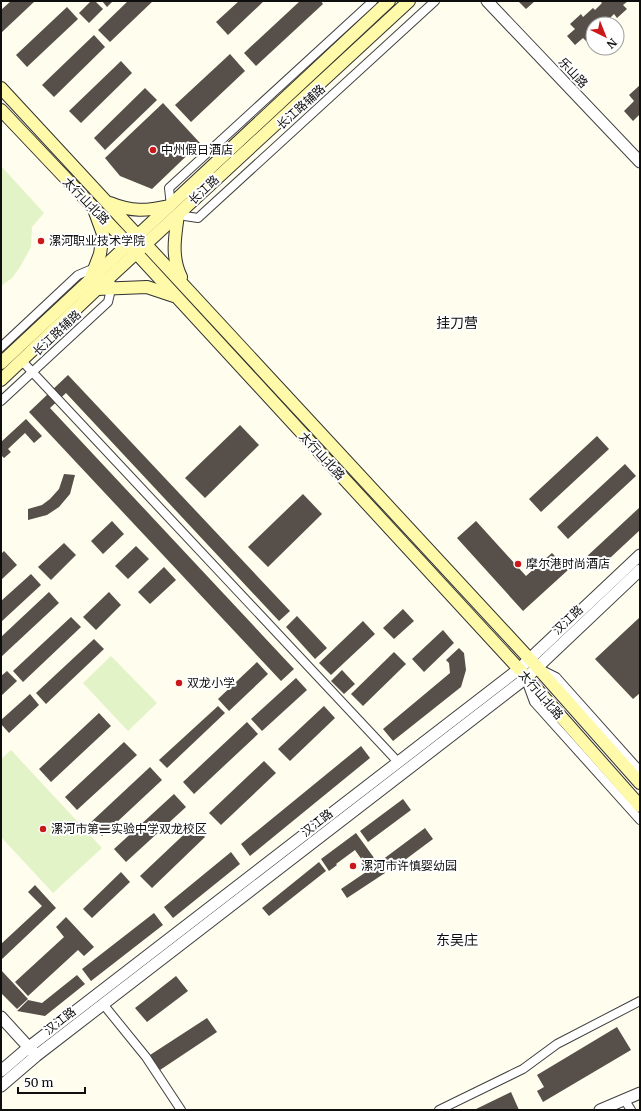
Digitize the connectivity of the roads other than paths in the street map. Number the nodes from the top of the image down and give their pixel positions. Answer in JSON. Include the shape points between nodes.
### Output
{"nodes":[{"id":1,"x":373,"y":1,"type":"edge"},
{"id":2,"x":389,"y":1,"type":"edge"},
{"id":3,"x":409,"y":1,"type":"edge"},
{"id":4,"x":435,"y":1,"type":"edge"},
{"id":5,"x":487,"y":1,"type":"edge"},
{"id":6,"x":1,"y":88,"type":"edge"},
{"id":7,"x":1,"y":110,"type":"edge"},
{"id":8,"x":640,"y":162,"type":"edge"},
{"id":9,"x":105,"y":200,"type":"junction"},
{"id":10,"x":94,"y":210,"type":"junction"},
{"id":11,"x":174,"y":210,"type":"junction"},
{"id":12,"x":142,"y":240,"type":"junction"},
{"id":13,"x":132,"y":249,"type":"junction"},
{"id":14,"x":105,"y":268,"type":"junction"},
{"id":15,"x":93,"y":285,"type":"junction"},
{"id":16,"x":186,"y":287,"type":"junction"},
{"id":17,"x":112,"y":288,"type":"junction"},
{"id":18,"x":174,"y":296,"type":"junction"},
{"id":19,"x":1,"y":347,"type":"edge"},
{"id":20,"x":22,"y":361,"type":"junction"},
{"id":21,"x":1,"y":363,"type":"edge"},
{"id":22,"x":32,"y":372,"type":"junction"},
{"id":23,"x":1,"y":380,"type":"edge"},
{"id":24,"x":1,"y":401,"type":"edge"},
{"id":25,"x":640,"y":555,"type":"edge"},
{"id":26,"x":640,"y":570,"type":"edge"},
{"id":27,"x":533,"y":664,"type":"junction"},
{"id":28,"x":522,"y":673,"type":"junction"},
{"id":29,"x":398,"y":762,"type":"junction"},
{"id":30,"x":640,"y":771,"type":"edge"},
{"id":31,"x":640,"y":783,"type":"edge"},
{"id":32,"x":640,"y":806,"type":"edge"},
{"id":33,"x":640,"y":820,"type":"edge"},
{"id":34,"x":640,"y":1001,"type":"edge"},
{"id":35,"x":103,"y":1004,"type":"junction"},
{"id":36,"x":1,"y":1017,"type":"edge"},
{"id":37,"x":29,"y":1047,"type":"junction"},
{"id":38,"x":36,"y":1056,"type":"junction"},
{"id":39,"x":1,"y":1071,"type":"edge"},
{"id":40,"x":1,"y":1086,"type":"edge"},
{"id":41,"x":640,"y":1093,"type":"edge"},
{"id":42,"x":624,"y":1099,"type":"junction"},
{"id":43,"x":181,"y":1110,"type":"edge"},
{"id":44,"x":438,"y":1110,"type":"edge"},
{"id":45,"x":600,"y":1110,"type":"edge"},
{"id":46,"x":631,"y":1110,"type":"edge"}],
"edges":[{"from":1,"to":11,"type":"street","via":[[169,188]]},
{"from":2,"to":11,"type":"main road","name":"长江路"},
{"from":3,"to":11,"type":"main road","name":"长江路"},
{"from":4,"to":11,"type":"street","name":"长江路辅路","via":[[198,218]]},
{"from":5,"to":8,"type":"street","name":"乐山路"},
{"from":6,"to":9,"type":"main road","name":"太行山北路"},
{"from":7,"to":10,"type":"main road","name":"太行山北路"},
{"from":9,"to":11,"type":"main road","via":[[125,209]]},
{"from":9,"to":12,"type":"main road","name":"太行山北路"},
{"from":10,"to":13,"type":"main road","name":"太行山北路"},
{"from":10,"to":14,"type":"main road","via":[[102,234],[100,254]]},
{"from":11,"to":12,"type":"main road","name":"长江路"},
{"from":11,"to":16,"type":"main road","via":[[176,266]]},
{"from":12,"to":13,"type":"main road","name":"长江路"},
{"from":12,"to":16,"type":"main road","name":"太行山北路"},
{"from":13,"to":14,"type":"main road","name":"长江路"},
{"from":13,"to":18,"type":"main road","name":"太行山北路"},
{"from":14,"to":15,"type":"main road","name":"长江路"},
{"from":14,"to":15,"type":"main road"},
{"from":14,"to":17,"type":"street","name":"长江路辅路"},
{"from":14,"to":19,"type":"street","via":[[78,275]]},
{"from":15,"to":17,"type":"main road"},
{"from":15,"to":20,"type":"main road","name":"长江路"},
{"from":15,"to":21,"type":"main road","name":"长江路"},
{"from":16,"to":27,"type":"main road","name":"太行山北路"},
{"from":17,"to":18,"type":"main road","via":[[147,287]]},
{"from":17,"to":22,"type":"street","name":"长江路辅路","via":[[108,302]]},
{"from":18,"to":28,"type":"main road","name":"太行山北路"},
{"from":20,"to":22,"type":"street"},
{"from":20,"to":23,"type":"main road","name":"长江路"},
{"from":22,"to":24,"type":"street","name":"长江路辅路"},
{"from":22,"to":29,"type":"street"},
{"from":25,"to":27,"type":"street","name":"汉江路"},
{"from":26,"to":27,"type":"street","name":"汉江路"},
{"from":27,"to":28,"type":"street","name":"汉江路"},
{"from":27,"to":30,"type":"street","via":[[556,677]]},
{"from":27,"to":31,"type":"main road","name":"太行山北路"},
{"from":28,"to":29,"type":"street","name":"汉江路"},
{"from":28,"to":32,"type":"main road","name":"太行山北路"},
{"from":28,"to":33,"type":"street","via":[[534,702]]},
{"from":28,"to":35,"type":"street","name":"汉江路"},
{"from":29,"to":37,"type":"street","name":"汉江路"},
{"from":34,"to":44,"type":"street","via":[[557,1044],[522,1069]]},
{"from":35,"to":38,"type":"street","name":"汉江路"},
{"from":35,"to":43,"type":"street","via":[[146,1057]]},
{"from":36,"to":37,"type":"street"},
{"from":37,"to":38,"type":"street"},
{"from":37,"to":39,"type":"street","name":"汉江路"},
{"from":38,"to":40,"type":"street","name":"汉江路"},
{"from":41,"to":42,"type":"street"},
{"from":42,"to":45,"type":"street"},
{"from":42,"to":46,"type":"street"}]}
